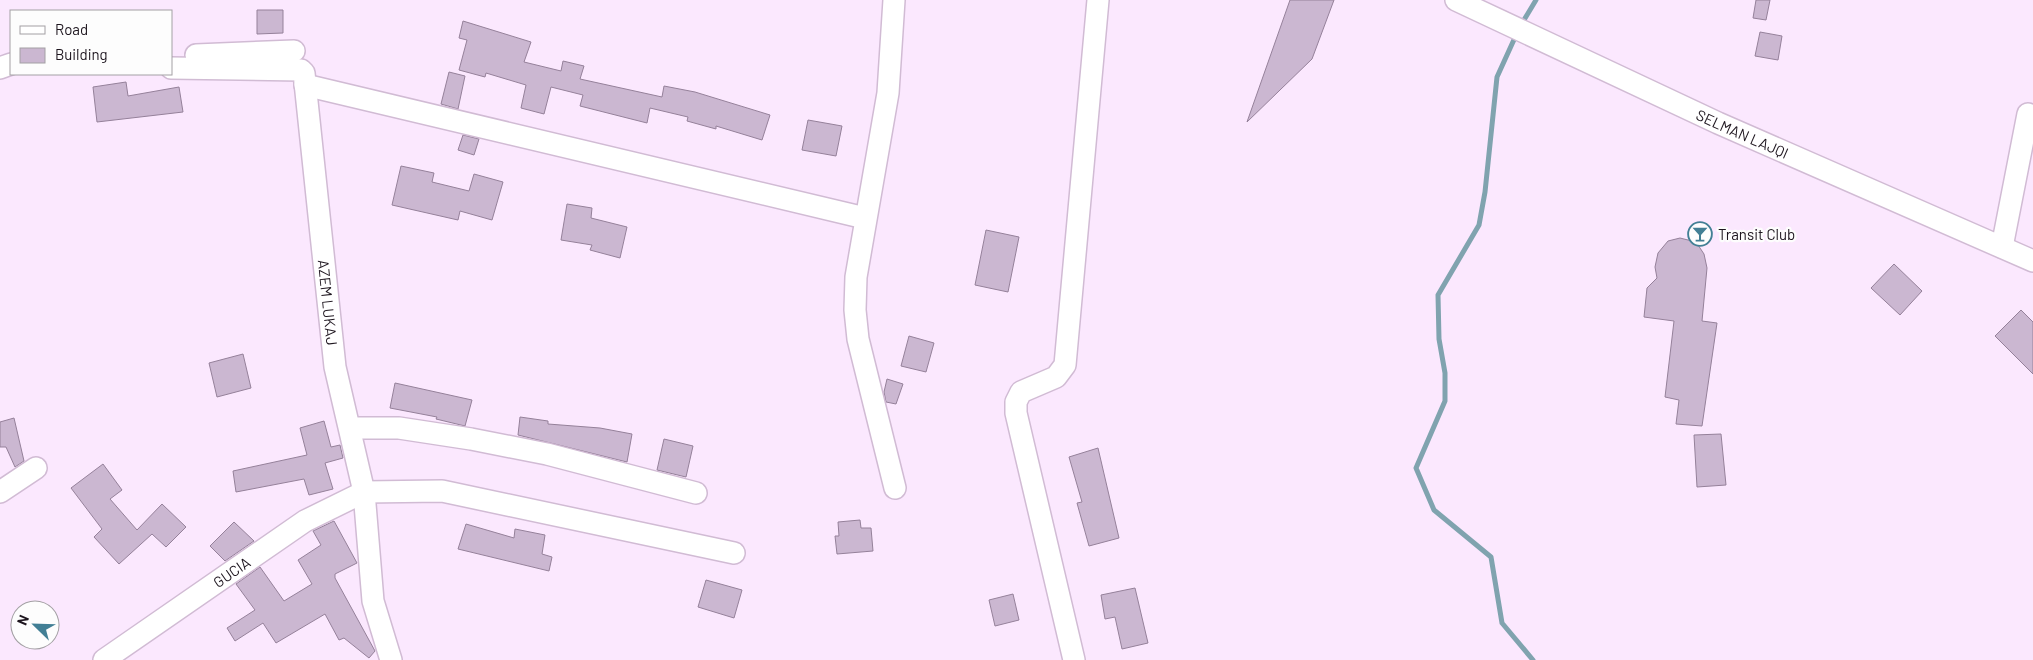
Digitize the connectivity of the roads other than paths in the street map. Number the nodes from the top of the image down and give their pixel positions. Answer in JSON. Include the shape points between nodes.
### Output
{"nodes":[{"id":1,"x":894,"y":0,"type":"edge"},
{"id":2,"x":1098,"y":0,"type":"edge"},
{"id":3,"x":1456,"y":0,"type":"edge"},
{"id":4,"x":294,"y":51,"type":"dead end"},
{"id":5,"x":172,"y":56,"type":"edge"},
{"id":6,"x":172,"y":68,"type":"edge"},
{"id":7,"x":305,"y":85,"type":"junction"},
{"id":8,"x":2028,"y":114,"type":"dead end"},
{"id":9,"x":865,"y":218,"type":"junction"},
{"id":10,"x":2002,"y":247,"type":"junction"},
{"id":11,"x":2033,"y":261,"type":"edge"},
{"id":12,"x":350,"y":428,"type":"junction"},
{"id":13,"x":36,"y":468,"type":"dead end"},
{"id":14,"x":895,"y":488,"type":"dead end"},
{"id":15,"x":0,"y":492,"type":"edge"},
{"id":16,"x":364,"y":492,"type":"junction"},
{"id":17,"x":696,"y":493,"type":"dead end"},
{"id":18,"x":734,"y":553,"type":"dead end"},
{"id":19,"x":104,"y":660,"type":"edge"},
{"id":20,"x":391,"y":660,"type":"edge"},
{"id":21,"x":1074,"y":660,"type":"edge"}],
"edges":[{"from":1,"to":9,"type":"street","via":[[888,93]]},
{"from":2,"to":21,"type":"street","via":[[1064,365],[1056,376],[1021,392],[1016,402]]},
{"from":3,"to":10,"type":"street","name":"SELMAN LAJQI","via":[[1718,123]]},
{"from":4,"to":5,"type":"street"},
{"from":6,"to":7,"type":"street","via":[[301,70]]},
{"from":7,"to":9,"type":"street"},
{"from":7,"to":12,"type":"street","name":"AZEM LUKAJ","via":[[335,367]]},
{"from":8,"to":10,"type":"street"},
{"from":9,"to":14,"type":"street","via":[[856,277],[857,329]]},
{"from":10,"to":11,"type":"street","name":"SELMAN LAJQI"},
{"from":12,"to":16,"type":"street","name":"AZEM LUKAJ"},
{"from":12,"to":17,"type":"street","via":[[399,428],[471,439],[547,454]]},
{"from":13,"to":15,"type":"street"},
{"from":16,"to":18,"type":"street","via":[[442,491]]},
{"from":16,"to":19,"type":"street","name":"GUCIA","via":[[305,522]]},
{"from":16,"to":20,"type":"street","name":"AZEM LUKAJ","via":[[373,601]]}]}
